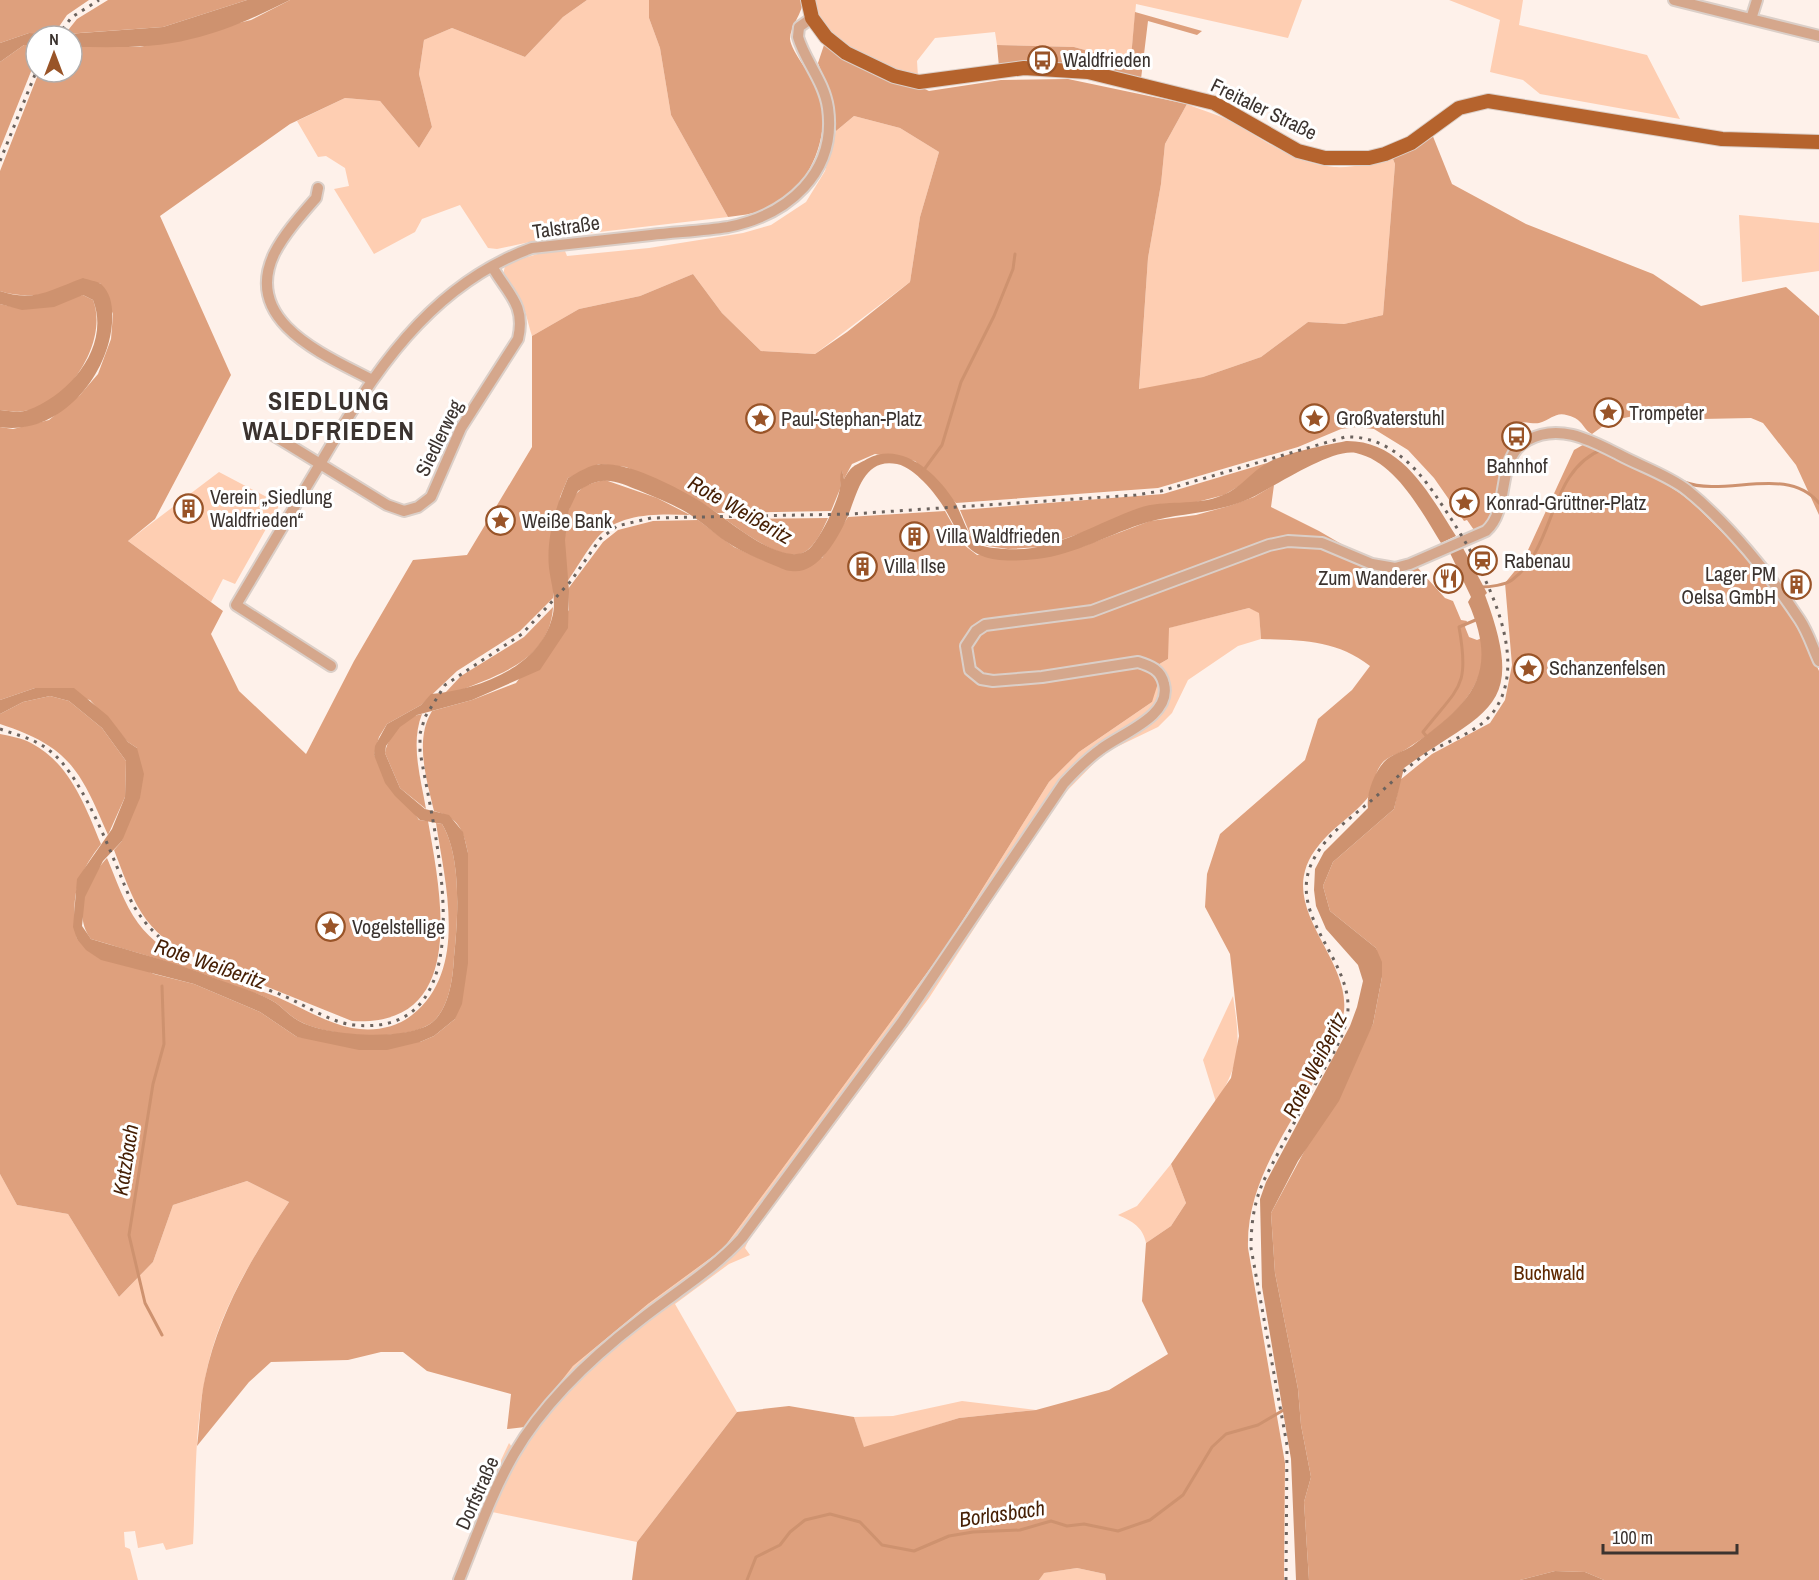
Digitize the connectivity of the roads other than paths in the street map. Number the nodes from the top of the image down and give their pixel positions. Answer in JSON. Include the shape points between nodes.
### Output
{"nodes":[{"id":1,"x":808,"y":0,"type":"edge"},
{"id":2,"x":1674,"y":0,"type":"edge"},
{"id":3,"x":1756,"y":0,"type":"edge"},
{"id":4,"x":812,"y":18,"type":"junction"},
{"id":5,"x":1751,"y":19,"type":"junction"},
{"id":6,"x":1819,"y":36,"type":"edge"},
{"id":7,"x":1819,"y":142,"type":"edge"},
{"id":8,"x":318,"y":188,"type":"dead end"},
{"id":9,"x":493,"y":268,"type":"junction"},
{"id":10,"x":372,"y":380,"type":"junction"},
{"id":11,"x":273,"y":435,"type":"dead end"},
{"id":12,"x":319,"y":465,"type":"junction"},
{"id":13,"x":1819,"y":661,"type":"edge"},
{"id":14,"x":331,"y":666,"type":"dead end"},
{"id":15,"x":459,"y":1580,"type":"edge"}],
"edges":[{"from":1,"to":4,"type":"main road"},
{"from":2,"to":5,"type":"street"},
{"from":3,"to":5,"type":"street"},
{"from":4,"to":7,"type":"main road","name":"Freitaler Straße","via":[[826,37],[846,53],[894,76],[919,82],[1024,68],[1088,72],[1214,103],[1298,151],[1338,159],[1385,154],[1411,142],[1459,108],[1488,100],[1722,139]]},
{"from":4,"to":9,"type":"street","name":"Talstraße","via":[[799,27],[798,36],[824,90],[829,138],[824,160],[808,184],[787,203],[764,216],[728,227],[532,248]]},
{"from":5,"to":6,"type":"street"},
{"from":8,"to":10,"type":"street","via":[[316,198],[275,252],[267,284],[271,306],[293,335]]},
{"from":9,"to":10,"type":"street","name":"Talstraße","via":[[451,294],[410,330]]},
{"from":9,"to":12,"type":"street","name":"Siedlerweg","via":[[519,308],[522,324],[518,339],[461,428],[431,497],[404,511]]},
{"from":10,"to":12,"type":"street","name":"Talstraße"},
{"from":11,"to":12,"type":"street","name":"Siedlerweg"},
{"from":12,"to":14,"type":"street","name":"Talstraße","via":[[236,605]]},
{"from":13,"to":15,"type":"street","name":"Dorfstraße","via":[[1802,622],[1776,586],[1685,489],[1606,448],[1560,432],[1537,436],[1514,453],[1492,526],[1410,564],[1386,567],[1322,543],[1288,541],[1092,611],[1040,620],[995,622],[976,631],[966,646],[966,658],[970,670],[981,679],[1016,681],[1138,662],[1153,666],[1160,674],[1166,694],[1164,702],[1144,722],[1086,760],[1064,783],[902,1022],[742,1238],[724,1258],[639,1321],[582,1370],[534,1423],[494,1492]]}]}
